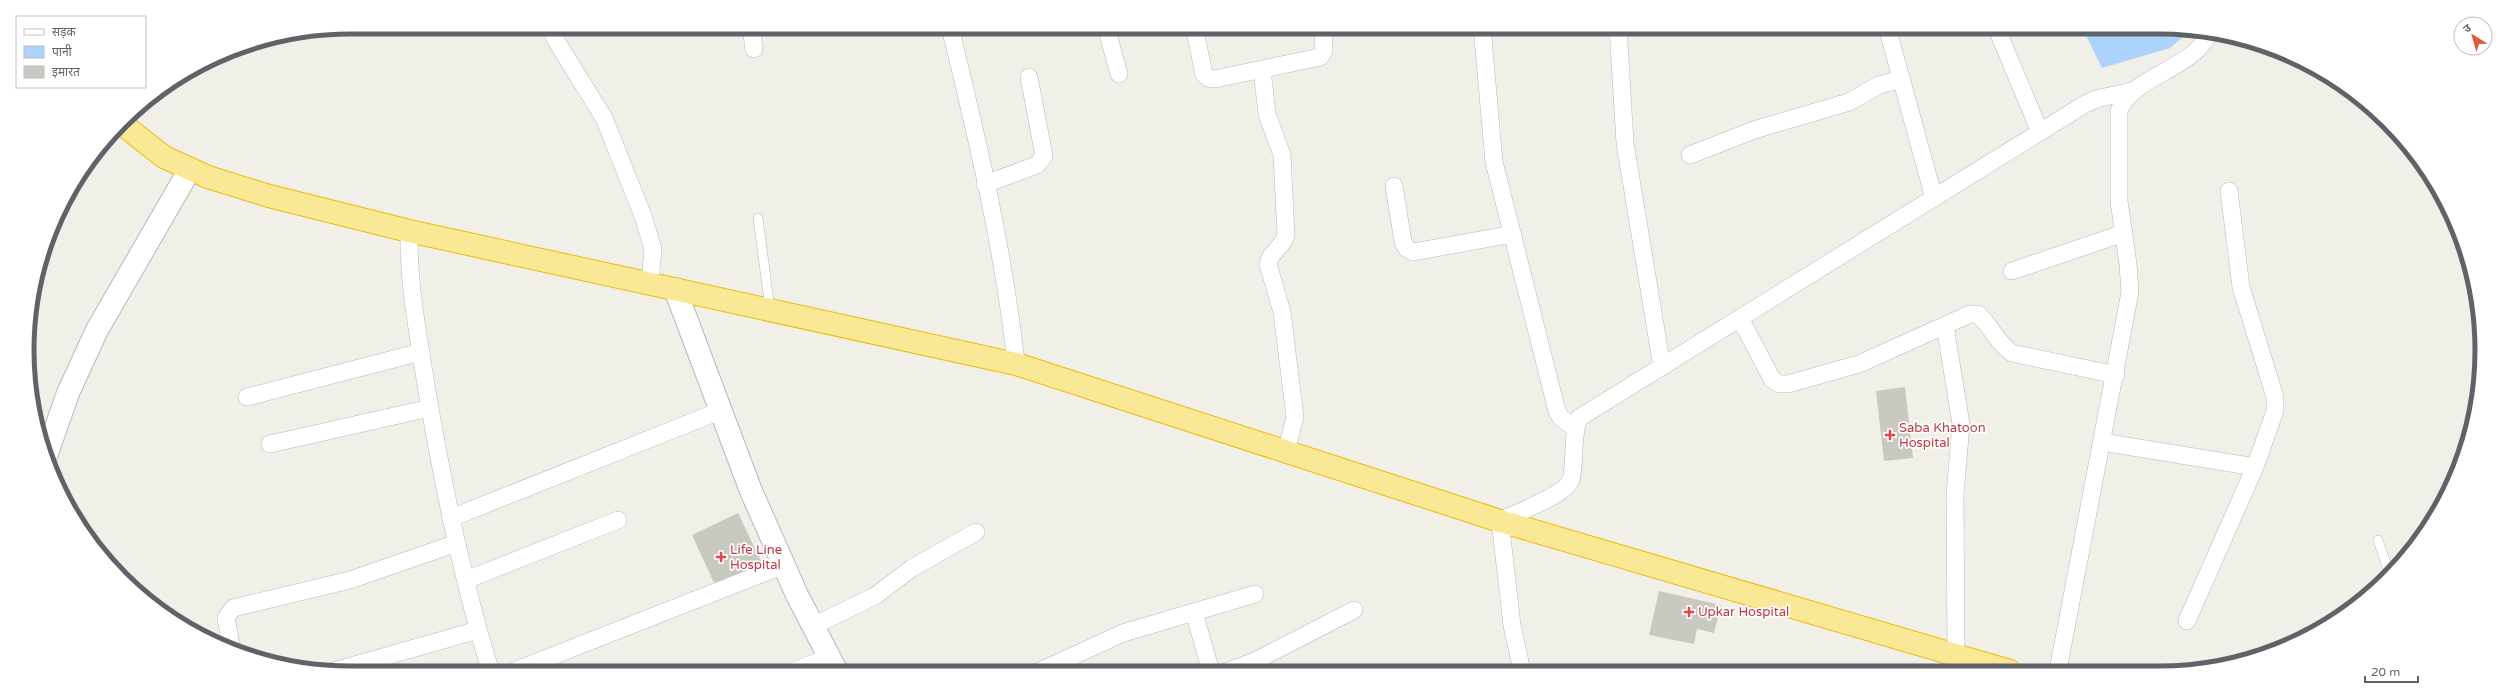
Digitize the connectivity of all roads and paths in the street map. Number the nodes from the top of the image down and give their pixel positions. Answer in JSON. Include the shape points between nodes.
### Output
{"nodes":[{"id":1,"x":553,"y":34,"type":"edge"},
{"id":2,"x":752,"y":34,"type":"edge"},
{"id":3,"x":952,"y":34,"type":"edge"},
{"id":4,"x":1108,"y":34,"type":"edge"},
{"id":5,"x":1195,"y":34,"type":"edge"},
{"id":6,"x":1323,"y":34,"type":"edge"},
{"id":7,"x":1483,"y":34,"type":"edge"},
{"id":8,"x":1618,"y":34,"type":"edge"},
{"id":9,"x":1889,"y":34,"type":"edge"},
{"id":10,"x":1999,"y":34,"type":"edge"},
{"id":11,"x":2205,"y":38,"type":"edge"},
{"id":12,"x":754,"y":49,"type":"dead end"},
{"id":13,"x":1262,"y":70,"type":"junction"},
{"id":14,"x":1119,"y":74,"type":"dead end"},
{"id":15,"x":1029,"y":77,"type":"dead end"},
{"id":16,"x":1901,"y":79,"type":"junction"},
{"id":17,"x":2136,"y":90,"type":"junction"},
{"id":18,"x":126,"y":128,"type":"edge"},
{"id":19,"x":2040,"y":132,"type":"junction"},
{"id":20,"x":1690,"y":156,"type":"dead end"},
{"id":21,"x":190,"y":169,"type":"junction"},
{"id":22,"x":985,"y":184,"type":"junction"},
{"id":23,"x":1394,"y":186,"type":"dead end"},
{"id":24,"x":2229,"y":191,"type":"dead end"},
{"id":25,"x":1934,"y":198,"type":"junction"},
{"id":26,"x":758,"y":218,"type":"dead end"},
{"id":27,"x":409,"y":231,"type":"junction"},
{"id":28,"x":2124,"y":233,"type":"junction"},
{"id":29,"x":1513,"y":234,"type":"junction"},
{"id":30,"x":2012,"y":271,"type":"dead end"},
{"id":31,"x":650,"y":284,"type":"junction"},
{"id":32,"x":676,"y":289,"type":"junction"},
{"id":33,"x":770,"y":311,"type":"junction"},
{"id":34,"x":1740,"y":318,"type":"junction"},
{"id":35,"x":1945,"y":326,"type":"junction"},
{"id":36,"x":421,"y":352,"type":"junction"},
{"id":37,"x":1016,"y":364,"type":"junction"},
{"id":38,"x":1662,"y":366,"type":"junction"},
{"id":39,"x":2116,"y":375,"type":"junction"},
{"id":40,"x":247,"y":397,"type":"dead end"},
{"id":41,"x":430,"y":408,"type":"junction"},
{"id":42,"x":722,"y":410,"type":"junction"},
{"id":43,"x":1575,"y":428,"type":"junction"},
{"id":44,"x":2102,"y":442,"type":"junction"},
{"id":45,"x":270,"y":444,"type":"dead end"},
{"id":46,"x":49,"y":446,"type":"edge"},
{"id":47,"x":1286,"y":452,"type":"junction"},
{"id":48,"x":2255,"y":467,"type":"junction"},
{"id":49,"x":451,"y":518,"type":"junction"},
{"id":50,"x":618,"y":520,"type":"dead end"},
{"id":51,"x":1500,"y":521,"type":"junction"},
{"id":52,"x":976,"y":532,"type":"dead end"},
{"id":53,"x":2378,"y":540,"type":"dead end"},
{"id":54,"x":457,"y":543,"type":"junction"},
{"id":55,"x":784,"y":565,"type":"junction"},
{"id":56,"x":2387,"y":568,"type":"edge"},
{"id":57,"x":466,"y":580,"type":"junction"},
{"id":58,"x":1255,"y":594,"type":"dead end"},
{"id":59,"x":1354,"y":610,"type":"dead end"},
{"id":60,"x":1194,"y":612,"type":"junction"},
{"id":61,"x":2187,"y":621,"type":"dead end"},
{"id":62,"x":813,"y":626,"type":"junction"},
{"id":63,"x":478,"y":630,"type":"junction"},
{"id":64,"x":231,"y":643,"type":"edge"},
{"id":65,"x":1956,"y":654,"type":"junction"},
{"id":66,"x":833,"y":665,"type":"edge"},
{"id":67,"x":352,"y":666,"type":"edge"},
{"id":68,"x":489,"y":666,"type":"edge"},
{"id":69,"x":527,"y":666,"type":"edge"},
{"id":70,"x":1051,"y":666,"type":"edge"},
{"id":71,"x":1209,"y":666,"type":"edge"},
{"id":72,"x":1242,"y":666,"type":"edge"},
{"id":73,"x":1521,"y":666,"type":"edge"},
{"id":74,"x":1996,"y":666,"type":"edge"},
{"id":75,"x":2059,"y":666,"type":"edge"}],
"edges":[{"from":1,"to":31,"type":"street","via":[[604,118],[643,216],[653,248]]},
{"from":2,"to":12,"type":"street"},
{"from":3,"to":22,"type":"street"},
{"from":4,"to":14,"type":"street"},
{"from":5,"to":13,"type":"street","via":[[1204,74],[1208,78],[1215,79]]},
{"from":6,"to":13,"type":"street","via":[[1324,51],[1320,57]]},
{"from":7,"to":29,"type":"street","via":[[1493,157]]},
{"from":8,"to":38,"type":"street","via":[[1626,143]]},
{"from":9,"to":16,"type":"street"},
{"from":10,"to":19,"type":"street"},
{"from":11,"to":17,"type":"street","via":[[2190,57]]},
{"from":13,"to":47,"type":"street","via":[[1268,114],[1282,155],[1286,235],[1284,242],[1269,257],[1268,264],[1282,312],[1295,417]]},
{"from":15,"to":22,"type":"street","via":[[1044,156],[1042,162]]},
{"from":16,"to":20,"type":"street","via":[[1879,85],[1849,102],[1754,130]]},
{"from":16,"to":25,"type":"street"},
{"from":17,"to":19,"type":"street","via":[[2096,99]]},
{"from":17,"to":28,"type":"street","via":[[2123,102],[2119,111],[2119,201]]},
{"from":18,"to":21,"type":"highway","via":[[164,157]]},
{"from":19,"to":25,"type":"street"},
{"from":21,"to":27,"type":"highway","via":[[269,196]]},
{"from":21,"to":46,"type":"street","via":[[97,330],[68,393]]},
{"from":22,"to":37,"type":"street","via":[[1010,309]]},
{"from":23,"to":29,"type":"street","via":[[1403,242],[1407,249],[1413,252]]},
{"from":24,"to":48,"type":"street","via":[[2241,287],[2275,397],[2275,411]]},
{"from":25,"to":34,"type":"street"},
{"from":26,"to":33,"type":"lane"},
{"from":27,"to":31,"type":"highway"},
{"from":27,"to":36,"type":"street","via":[[410,284]]},
{"from":28,"to":30,"type":"street"},
{"from":28,"to":39,"type":"street","via":[[2130,292]]},
{"from":29,"to":43,"type":"street","via":[[1557,411],[1561,418]]},
{"from":31,"to":32,"type":"highway"},
{"from":32,"to":33,"type":"highway"},
{"from":32,"to":42,"type":"street"},
{"from":33,"to":37,"type":"highway"},
{"from":34,"to":35,"type":"street","via":[[1772,379],[1779,384],[1788,384],[1859,364]]},
{"from":34,"to":38,"type":"street"},
{"from":35,"to":39,"type":"street","via":[[1970,314],[1978,314],[2001,346],[2012,353]]},
{"from":35,"to":65,"type":"street","via":[[1962,424],[1955,495]]},
{"from":36,"to":40,"type":"street"},
{"from":36,"to":41,"type":"street"},
{"from":37,"to":47,"type":"highway"},
{"from":38,"to":43,"type":"street","via":[[1587,412],[1579,418]]},
{"from":39,"to":44,"type":"street"},
{"from":41,"to":45,"type":"street"},
{"from":41,"to":49,"type":"street"},
{"from":42,"to":49,"type":"street"},
{"from":42,"to":55,"type":"street","via":[[751,491]]},
{"from":43,"to":51,"type":"street","via":[[1570,482],[1561,491]]},
{"from":44,"to":48,"type":"street"},
{"from":44,"to":75,"type":"street"},
{"from":47,"to":51,"type":"highway"},
{"from":48,"to":61,"type":"street"},
{"from":49,"to":54,"type":"street"},
{"from":50,"to":57,"type":"street"},
{"from":51,"to":65,"type":"highway"},
{"from":51,"to":73,"type":"street","via":[[1512,625]]},
{"from":52,"to":62,"type":"street","via":[[912,568],[875,596]]},
{"from":53,"to":56,"type":"lane"},
{"from":54,"to":57,"type":"street"},
{"from":54,"to":64,"type":"street","via":[[350,580],[233,608],[226,618]]},
{"from":55,"to":62,"type":"street"},
{"from":55,"to":69,"type":"street"},
{"from":57,"to":63,"type":"street"},
{"from":58,"to":60,"type":"street"},
{"from":59,"to":72,"type":"street"},
{"from":60,"to":70,"type":"street","via":[[1123,633]]},
{"from":60,"to":71,"type":"street"},
{"from":62,"to":66,"type":"street"},
{"from":63,"to":67,"type":"street"},
{"from":63,"to":68,"type":"street"},
{"from":65,"to":74,"type":"highway"}]}
